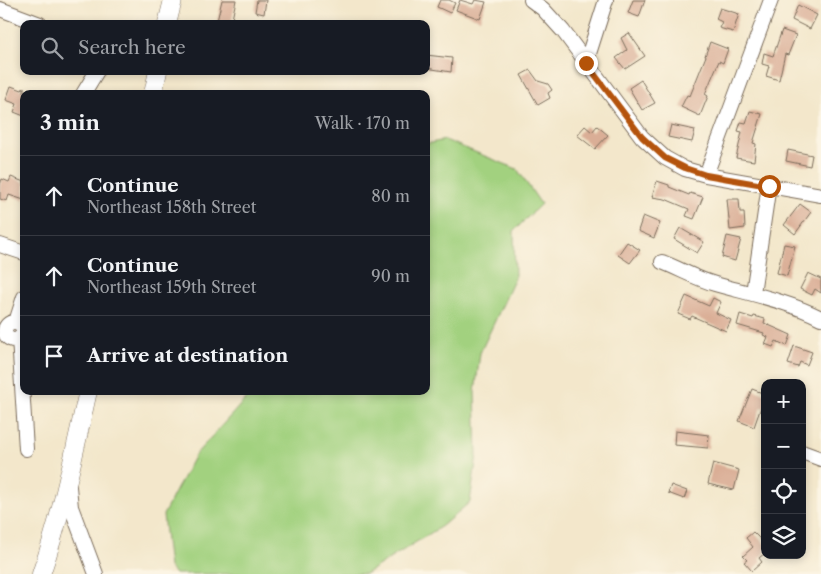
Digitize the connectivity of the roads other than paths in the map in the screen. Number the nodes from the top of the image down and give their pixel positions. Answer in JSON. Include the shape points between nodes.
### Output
{"nodes":[{"id":1,"x":172,"y":0,"type":"edge"},
{"id":2,"x":531,"y":0,"type":"edge"},
{"id":3,"x":606,"y":0,"type":"edge"},
{"id":4,"x":771,"y":0,"type":"edge"},
{"id":5,"x":0,"y":9,"type":"edge"},
{"id":6,"x":29,"y":20,"type":"edge"},
{"id":7,"x":168,"y":20,"type":"edge"},
{"id":8,"x":586,"y":63,"type":"junction"},
{"id":9,"x":95,"y":75,"type":"edge"},
{"id":10,"x":153,"y":75,"type":"edge"},
{"id":11,"x":85,"y":90,"type":"edge"},
{"id":12,"x":153,"y":90,"type":"edge"},
{"id":13,"x":706,"y":175,"type":"junction"},
{"id":14,"x":769,"y":186,"type":"junction"},
{"id":15,"x":821,"y":195,"type":"edge"},
{"id":16,"x":0,"y":245,"type":"edge"},
{"id":17,"x":20,"y":252,"type":"edge"},
{"id":18,"x":662,"y":262,"type":"dead end"},
{"id":19,"x":753,"y":293,"type":"junction"},
{"id":20,"x":20,"y":310,"type":"edge"},
{"id":21,"x":821,"y":318,"type":"edge"},
{"id":22,"x":20,"y":324,"type":"edge"},
{"id":23,"x":20,"y":336,"type":"edge"},
{"id":24,"x":20,"y":354,"type":"edge"},
{"id":25,"x":23,"y":395,"type":"edge"},
{"id":26,"x":87,"y":395,"type":"edge"},
{"id":27,"x":26,"y":449,"type":"dead end"},
{"id":28,"x":806,"y":453,"type":"edge"},
{"id":29,"x":821,"y":459,"type":"edge"},
{"id":30,"x":69,"y":480,"type":"junction"},
{"id":31,"x":41,"y":574,"type":"edge"},
{"id":32,"x":96,"y":574,"type":"edge"}],
"edges":[{"from":1,"to":7,"type":"main road"},
{"from":2,"to":8,"type":"street","via":[[563,30]]},
{"from":3,"to":8,"type":"street"},
{"from":4,"to":13,"type":"street"},
{"from":5,"to":6,"type":"street"},
{"from":8,"to":13,"type":"street","via":[[642,137],[665,158]]},
{"from":9,"to":11,"type":"street"},
{"from":10,"to":12,"type":"main road"},
{"from":13,"to":14,"type":"street"},
{"from":14,"to":15,"type":"street"},
{"from":14,"to":19,"type":"street"},
{"from":16,"to":17,"type":"street"},
{"from":18,"to":19,"type":"street","via":[[713,284]]},
{"from":19,"to":21,"type":"street"},
{"from":20,"to":22,"type":"street","via":[[16,322]]},
{"from":23,"to":24,"type":"street"},
{"from":25,"to":27,"type":"street"},
{"from":26,"to":30,"type":"main road"},
{"from":28,"to":29,"type":"street"},
{"from":30,"to":31,"type":"main road"},
{"from":30,"to":32,"type":"street","via":[[71,508]]}]}
